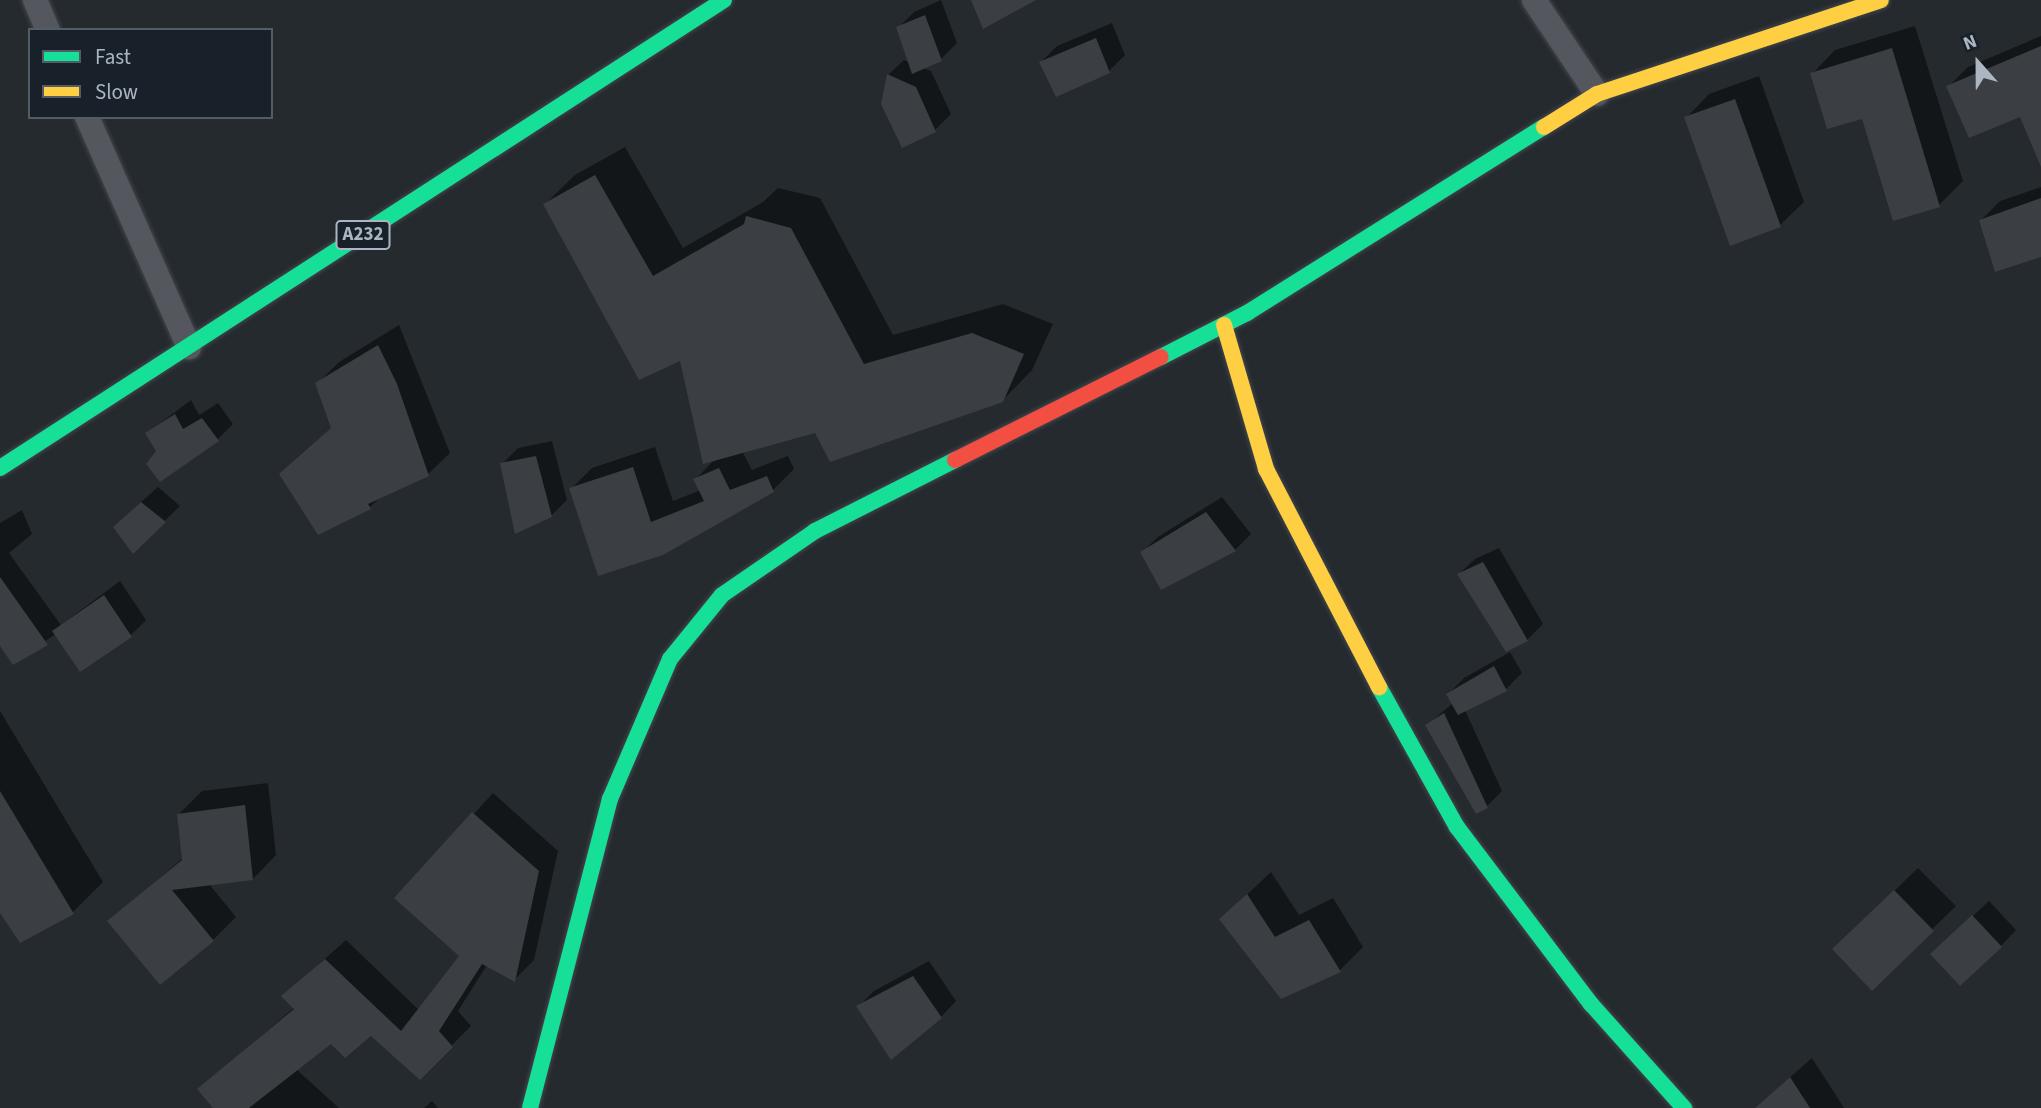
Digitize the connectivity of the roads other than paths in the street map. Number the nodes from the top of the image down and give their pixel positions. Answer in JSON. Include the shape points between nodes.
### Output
{"nodes":[{"id":1,"x":35,"y":0,"type":"edge"},
{"id":2,"x":724,"y":0,"type":"edge"},
{"id":3,"x":1534,"y":0,"type":"edge"},
{"id":4,"x":1881,"y":0,"type":"edge"},
{"id":5,"x":47,"y":28,"type":"edge"},
{"id":6,"x":1597,"y":94,"type":"junction"},
{"id":7,"x":88,"y":119,"type":"edge"},
{"id":8,"x":1223,"y":325,"type":"junction"},
{"id":9,"x":189,"y":347,"type":"junction"},
{"id":10,"x":0,"y":468,"type":"edge"},
{"id":11,"x":530,"y":1108,"type":"edge"},
{"id":12,"x":1684,"y":1108,"type":"edge"}],
"edges":[{"from":1,"to":5,"type":"street"},
{"from":2,"to":9,"type":"street","number":"A232"},
{"from":3,"to":6,"type":"street"},
{"from":4,"to":6,"type":"street"},
{"from":6,"to":8,"type":"street"},
{"from":7,"to":9,"type":"street"},
{"from":8,"to":11,"type":"street","via":[[815,531],[722,595],[670,659],[610,799]]},
{"from":8,"to":12,"type":"street","via":[[1266,469],[1329,596],[1457,827],[1591,1004]]},
{"from":9,"to":10,"type":"street","number":"A232"}]}
